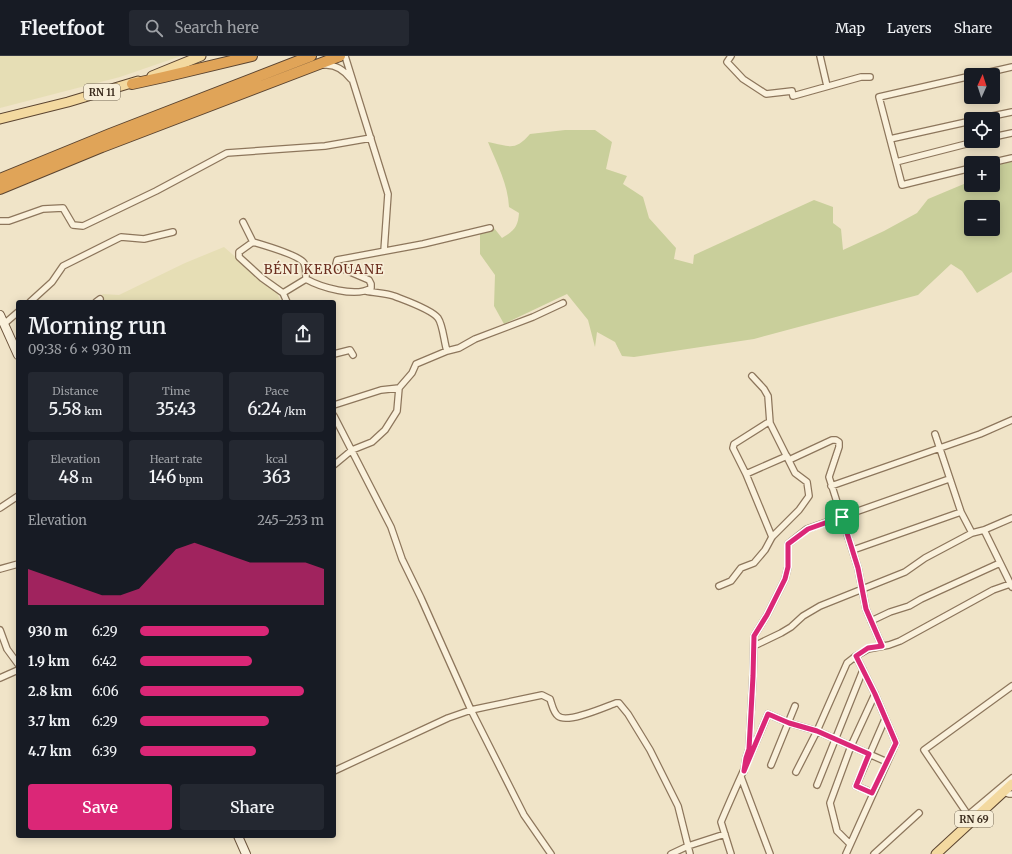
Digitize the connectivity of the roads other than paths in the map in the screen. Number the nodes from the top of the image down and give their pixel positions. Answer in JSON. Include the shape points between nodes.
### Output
{"nodes":[{"id":1,"x":201,"y":56,"type":"edge"},
{"id":2,"x":252,"y":56,"type":"edge"},
{"id":3,"x":340,"y":56,"type":"edge"},
{"id":4,"x":345,"y":56,"type":"edge"},
{"id":5,"x":731,"y":56,"type":"edge"},
{"id":6,"x":820,"y":56,"type":"edge"},
{"id":7,"x":312,"y":61,"type":"edge"},
{"id":8,"x":1012,"y":67,"type":"edge"},
{"id":9,"x":1000,"y":70,"type":"edge"},
{"id":10,"x":870,"y":77,"type":"dead end"},
{"id":11,"x":964,"y":78,"type":"edge"},
{"id":12,"x":352,"y":80,"type":"junction"},
{"id":13,"x":132,"y":84,"type":"junction"},
{"id":14,"x":827,"y":86,"type":"junction"},
{"id":15,"x":1012,"y":112,"type":"edge"},
{"id":16,"x":1000,"y":114,"type":"edge"},
{"id":17,"x":0,"y":119,"type":"edge"},
{"id":18,"x":964,"y":123,"type":"edge"},
{"id":19,"x":1012,"y":133,"type":"edge"},
{"id":20,"x":1000,"y":136,"type":"edge"},
{"id":21,"x":371,"y":138,"type":"junction"},
{"id":22,"x":890,"y":139,"type":"junction"},
{"id":23,"x":964,"y":145,"type":"edge"},
{"id":24,"x":1012,"y":158,"type":"edge"},
{"id":25,"x":1000,"y":161,"type":"edge"},
{"id":26,"x":896,"y":162,"type":"junction"},
{"id":27,"x":964,"y":170,"type":"edge"},
{"id":28,"x":0,"y":179,"type":"edge"},
{"id":29,"x":0,"y":189,"type":"edge"},
{"id":30,"x":0,"y":222,"type":"edge"},
{"id":31,"x":243,"y":222,"type":"dead end"},
{"id":32,"x":490,"y":228,"type":"dead end"},
{"id":33,"x":173,"y":232,"type":"dead end"},
{"id":34,"x":253,"y":242,"type":"junction"},
{"id":35,"x":384,"y":251,"type":"junction"},
{"id":36,"x":306,"y":279,"type":"junction"},
{"id":37,"x":366,"y":291,"type":"junction"},
{"id":38,"x":283,"y":293,"type":"junction"},
{"id":39,"x":32,"y":300,"type":"edge"},
{"id":40,"x":286,"y":300,"type":"edge"},
{"id":41,"x":563,"y":303,"type":"dead end"},
{"id":42,"x":16,"y":314,"type":"edge"},
{"id":43,"x":0,"y":315,"type":"edge"},
{"id":44,"x":4,"y":324,"type":"junction"},
{"id":45,"x":16,"y":351,"type":"edge"},
{"id":46,"x":447,"y":351,"type":"junction"},
{"id":47,"x":336,"y":354,"type":"edge"},
{"id":48,"x":353,"y":355,"type":"dead end"},
{"id":49,"x":752,"y":376,"type":"dead end"},
{"id":50,"x":399,"y":388,"type":"junction"},
{"id":51,"x":336,"y":404,"type":"edge"},
{"id":52,"x":336,"y":420,"type":"edge"},
{"id":53,"x":1012,"y":420,"type":"edge"},
{"id":54,"x":770,"y":423,"type":"junction"},
{"id":55,"x":935,"y":434,"type":"dead end"},
{"id":56,"x":939,"y":447,"type":"junction"},
{"id":57,"x":352,"y":450,"type":"junction"},
{"id":58,"x":788,"y":458,"type":"junction"},
{"id":59,"x":336,"y":463,"type":"edge"},
{"id":60,"x":746,"y":474,"type":"junction"},
{"id":61,"x":949,"y":480,"type":"junction"},
{"id":62,"x":831,"y":486,"type":"junction"},
{"id":63,"x":16,"y":497,"type":"edge"},
{"id":64,"x":0,"y":508,"type":"edge"},
{"id":65,"x":961,"y":512,"type":"junction"},
{"id":66,"x":842,"y":517,"type":"junction"},
{"id":67,"x":1012,"y":518,"type":"edge"},
{"id":68,"x":984,"y":530,"type":"junction"},
{"id":69,"x":972,"y":532,"type":"junction"},
{"id":70,"x":772,"y":538,"type":"junction"},
{"id":71,"x":853,"y":550,"type":"junction"},
{"id":72,"x":1000,"y":563,"type":"junction"},
{"id":73,"x":16,"y":565,"type":"edge"},
{"id":74,"x":0,"y":569,"type":"edge"},
{"id":75,"x":719,"y":586,"type":"dead end"},
{"id":76,"x":1011,"y":586,"type":"edge"},
{"id":77,"x":862,"y":590,"type":"junction"},
{"id":78,"x":871,"y":621,"type":"junction"},
{"id":79,"x":0,"y":630,"type":"edge"},
{"id":80,"x":754,"y":646,"type":"junction"},
{"id":81,"x":882,"y":646,"type":"junction"},
{"id":82,"x":856,"y":656,"type":"junction"},
{"id":83,"x":16,"y":661,"type":"edge"},
{"id":84,"x":863,"y":670,"type":"junction"},
{"id":85,"x":16,"y":671,"type":"edge"},
{"id":86,"x":0,"y":678,"type":"edge"},
{"id":87,"x":1012,"y":686,"type":"edge"},
{"id":88,"x":875,"y":694,"type":"junction"},
{"id":89,"x":795,"y":706,"type":"dead end"},
{"id":90,"x":471,"y":710,"type":"junction"},
{"id":91,"x":885,"y":719,"type":"junction"},
{"id":92,"x":789,"y":723,"type":"junction"},
{"id":93,"x":817,"y":731,"type":"junction"},
{"id":94,"x":835,"y":739,"type":"junction"},
{"id":95,"x":851,"y":746,"type":"junction"},
{"id":96,"x":869,"y":754,"type":"junction"},
{"id":97,"x":887,"y":762,"type":"junction"},
{"id":98,"x":771,"y":765,"type":"dead end"},
{"id":99,"x":336,"y":770,"type":"edge"},
{"id":100,"x":744,"y":771,"type":"junction"},
{"id":101,"x":796,"y":772,"type":"dead end"},
{"id":102,"x":741,"y":777,"type":"junction"},
{"id":103,"x":1012,"y":778,"type":"edge"},
{"id":104,"x":1012,"y":784,"type":"edge"},
{"id":105,"x":817,"y":785,"type":"dead end"},
{"id":106,"x":872,"y":793,"type":"junction"},
{"id":107,"x":1009,"y":793,"type":"edge"},
{"id":108,"x":919,"y":813,"type":"dead end"},
{"id":109,"x":972,"y":819,"type":"junction"},
{"id":110,"x":725,"y":834,"type":"junction"},
{"id":111,"x":239,"y":838,"type":"edge"},
{"id":112,"x":850,"y":844,"type":"junction"},
{"id":113,"x":688,"y":846,"type":"junction"},
{"id":114,"x":246,"y":854,"type":"edge"},
{"id":115,"x":551,"y":854,"type":"edge"},
{"id":116,"x":671,"y":854,"type":"edge"},
{"id":117,"x":690,"y":854,"type":"edge"},
{"id":118,"x":731,"y":854,"type":"edge"},
{"id":119,"x":770,"y":854,"type":"edge"},
{"id":120,"x":846,"y":854,"type":"edge"},
{"id":121,"x":874,"y":854,"type":"edge"},
{"id":122,"x":936,"y":854,"type":"edge"},
{"id":123,"x":944,"y":854,"type":"edge"}],
"edges":[{"from":1,"to":13,"type":"main road","number":"RN 11"},
{"from":2,"to":13,"type":"highway"},
{"from":3,"to":7,"type":"highway"},
{"from":4,"to":12,"type":"street"},
{"from":5,"to":14,"type":"street","via":[[727,62],[743,79],[766,94],[792,91],[793,96]]},
{"from":6,"to":14,"type":"street"},
{"from":7,"to":12,"type":"street","via":[[336,67]]},
{"from":7,"to":28,"type":"highway","via":[[110,134]]},
{"from":7,"to":29,"type":"highway"},
{"from":8,"to":9,"type":"street"},
{"from":10,"to":14,"type":"street"},
{"from":11,"to":22,"type":"street","via":[[879,97]]},
{"from":12,"to":21,"type":"street"},
{"from":13,"to":17,"type":"main road","number":"RN 11"},
{"from":15,"to":16,"type":"street"},
{"from":18,"to":22,"type":"street"},
{"from":19,"to":20,"type":"street"},
{"from":21,"to":30,"type":"street","via":[[325,146],[227,153],[83,226],[73,225],[63,208],[43,209]]},
{"from":21,"to":35,"type":"street","via":[[388,194]]},
{"from":22,"to":26,"type":"street"},
{"from":23,"to":26,"type":"street"},
{"from":24,"to":25,"type":"street"},
{"from":26,"to":27,"type":"street","via":[[902,185]]},
{"from":31,"to":34,"type":"street"},
{"from":32,"to":35,"type":"street"},
{"from":33,"to":39,"type":"street","via":[[144,239],[121,237],[63,266],[52,282]]},
{"from":34,"to":36,"type":"street","via":[[295,256],[304,263]]},
{"from":34,"to":38,"type":"street","via":[[239,252],[239,257]]},
{"from":35,"to":37,"type":"street","via":[[337,260],[336,264],[341,268],[369,280],[370,288]]},
{"from":36,"to":37,"type":"street","via":[[314,284],[342,291]]},
{"from":36,"to":38,"type":"street"},
{"from":37,"to":46,"type":"street","via":[[393,296],[431,312],[440,323]]},
{"from":38,"to":40,"type":"street"},
{"from":41,"to":46,"type":"street"},
{"from":42,"to":44,"type":"street"},
{"from":43,"to":44,"type":"main road"},
{"from":44,"to":45,"type":"main road"},
{"from":46,"to":50,"type":"street","via":[[416,364]]},
{"from":47,"to":48,"type":"street","via":[[350,350]]},
{"from":49,"to":54,"type":"street","via":[[768,396]]},
{"from":50,"to":51,"type":"street","via":[[381,390]]},
{"from":50,"to":57,"type":"street","via":[[397,411],[385,430],[372,442]]},
{"from":52,"to":57,"type":"street"},
{"from":53,"to":56,"type":"street","via":[[980,434]]},
{"from":54,"to":58,"type":"street"},
{"from":54,"to":60,"type":"street","via":[[734,444],[733,448]]},
{"from":55,"to":56,"type":"street"},
{"from":56,"to":61,"type":"street"},
{"from":56,"to":62,"type":"street"},
{"from":57,"to":59,"type":"street"},
{"from":57,"to":90,"type":"street","via":[[391,527],[402,560]]},
{"from":58,"to":60,"type":"street"},
{"from":58,"to":62,"type":"street","via":[[836,440],[839,447],[829,477]]},
{"from":58,"to":70,"type":"street","via":[[795,473],[807,482],[809,496]]},
{"from":60,"to":70,"type":"street"},
{"from":61,"to":65,"type":"street"},
{"from":61,"to":66,"type":"street"},
{"from":62,"to":66,"type":"street"},
{"from":63,"to":64,"type":"street"},
{"from":65,"to":69,"type":"street"},
{"from":65,"to":71,"type":"street"},
{"from":66,"to":71,"type":"street"},
{"from":66,"to":80,"type":"street","via":[[808,529],[788,544],[785,579],[754,636]]},
{"from":67,"to":68,"type":"street"},
{"from":68,"to":69,"type":"street"},
{"from":68,"to":72,"type":"street"},
{"from":69,"to":77,"type":"street","via":[[905,572]]},
{"from":70,"to":75,"type":"street","via":[[754,563],[741,568],[731,581]]},
{"from":71,"to":77,"type":"street"},
{"from":72,"to":76,"type":"street"},
{"from":72,"to":78,"type":"street"},
{"from":73,"to":74,"type":"street"},
{"from":76,"to":81,"type":"street","via":[[992,590],[900,641]]},
{"from":77,"to":78,"type":"street"},
{"from":77,"to":80,"type":"street","via":[[820,606],[791,627]]},
{"from":78,"to":81,"type":"street"},
{"from":79,"to":83,"type":"street","via":[[7,649]]},
{"from":80,"to":100,"type":"street","via":[[749,749]]},
{"from":81,"to":82,"type":"street","via":[[868,648]]},
{"from":82,"to":84,"type":"street"},
{"from":82,"to":93,"type":"street","via":[[847,663]]},
{"from":84,"to":88,"type":"street"},
{"from":84,"to":94,"type":"street"},
{"from":85,"to":86,"type":"street"},
{"from":87,"to":109,"type":"street","via":[[924,750]]},
{"from":88,"to":91,"type":"street"},
{"from":88,"to":95,"type":"street"},
{"from":89,"to":92,"type":"street"},
{"from":90,"to":99,"type":"street","via":[[448,718]]},
{"from":90,"to":113,"type":"street","via":[[542,695],[550,699],[554,712],[562,718],[582,716],[602,707],[619,704],[650,750],[678,806]]},
{"from":90,"to":115,"type":"street","via":[[524,815]]},
{"from":91,"to":96,"type":"street"},
{"from":91,"to":97,"type":"street","via":[[896,743]]},
{"from":92,"to":93,"type":"street"},
{"from":92,"to":98,"type":"street"},
{"from":92,"to":100,"type":"street","via":[[768,714]]},
{"from":93,"to":94,"type":"street"},
{"from":93,"to":101,"type":"street"},
{"from":94,"to":95,"type":"street"},
{"from":94,"to":105,"type":"street"},
{"from":95,"to":96,"type":"street"},
{"from":95,"to":112,"type":"street","via":[[830,803],[837,831]]},
{"from":96,"to":97,"type":"street"},
{"from":96,"to":106,"type":"street","via":[[856,786]]},
{"from":97,"to":106,"type":"street"},
{"from":100,"to":102,"type":"street"},
{"from":102,"to":110,"type":"street","via":[[721,822]]},
{"from":102,"to":119,"type":"street"},
{"from":103,"to":109,"type":"street"},
{"from":104,"to":107,"type":"main road","number":"RN 69"},
{"from":106,"to":112,"type":"street"},
{"from":107,"to":109,"type":"main road","number":"RN 69"},
{"from":108,"to":121,"type":"street"},
{"from":109,"to":122,"type":"main road","number":"RN 69"},
{"from":109,"to":123,"type":"main road","number":"RN 69","via":[[957,844]]},
{"from":110,"to":113,"type":"street"},
{"from":110,"to":118,"type":"street"},
{"from":111,"to":114,"type":"main road"},
{"from":112,"to":120,"type":"street"},
{"from":113,"to":116,"type":"street"},
{"from":113,"to":117,"type":"street"}]}
